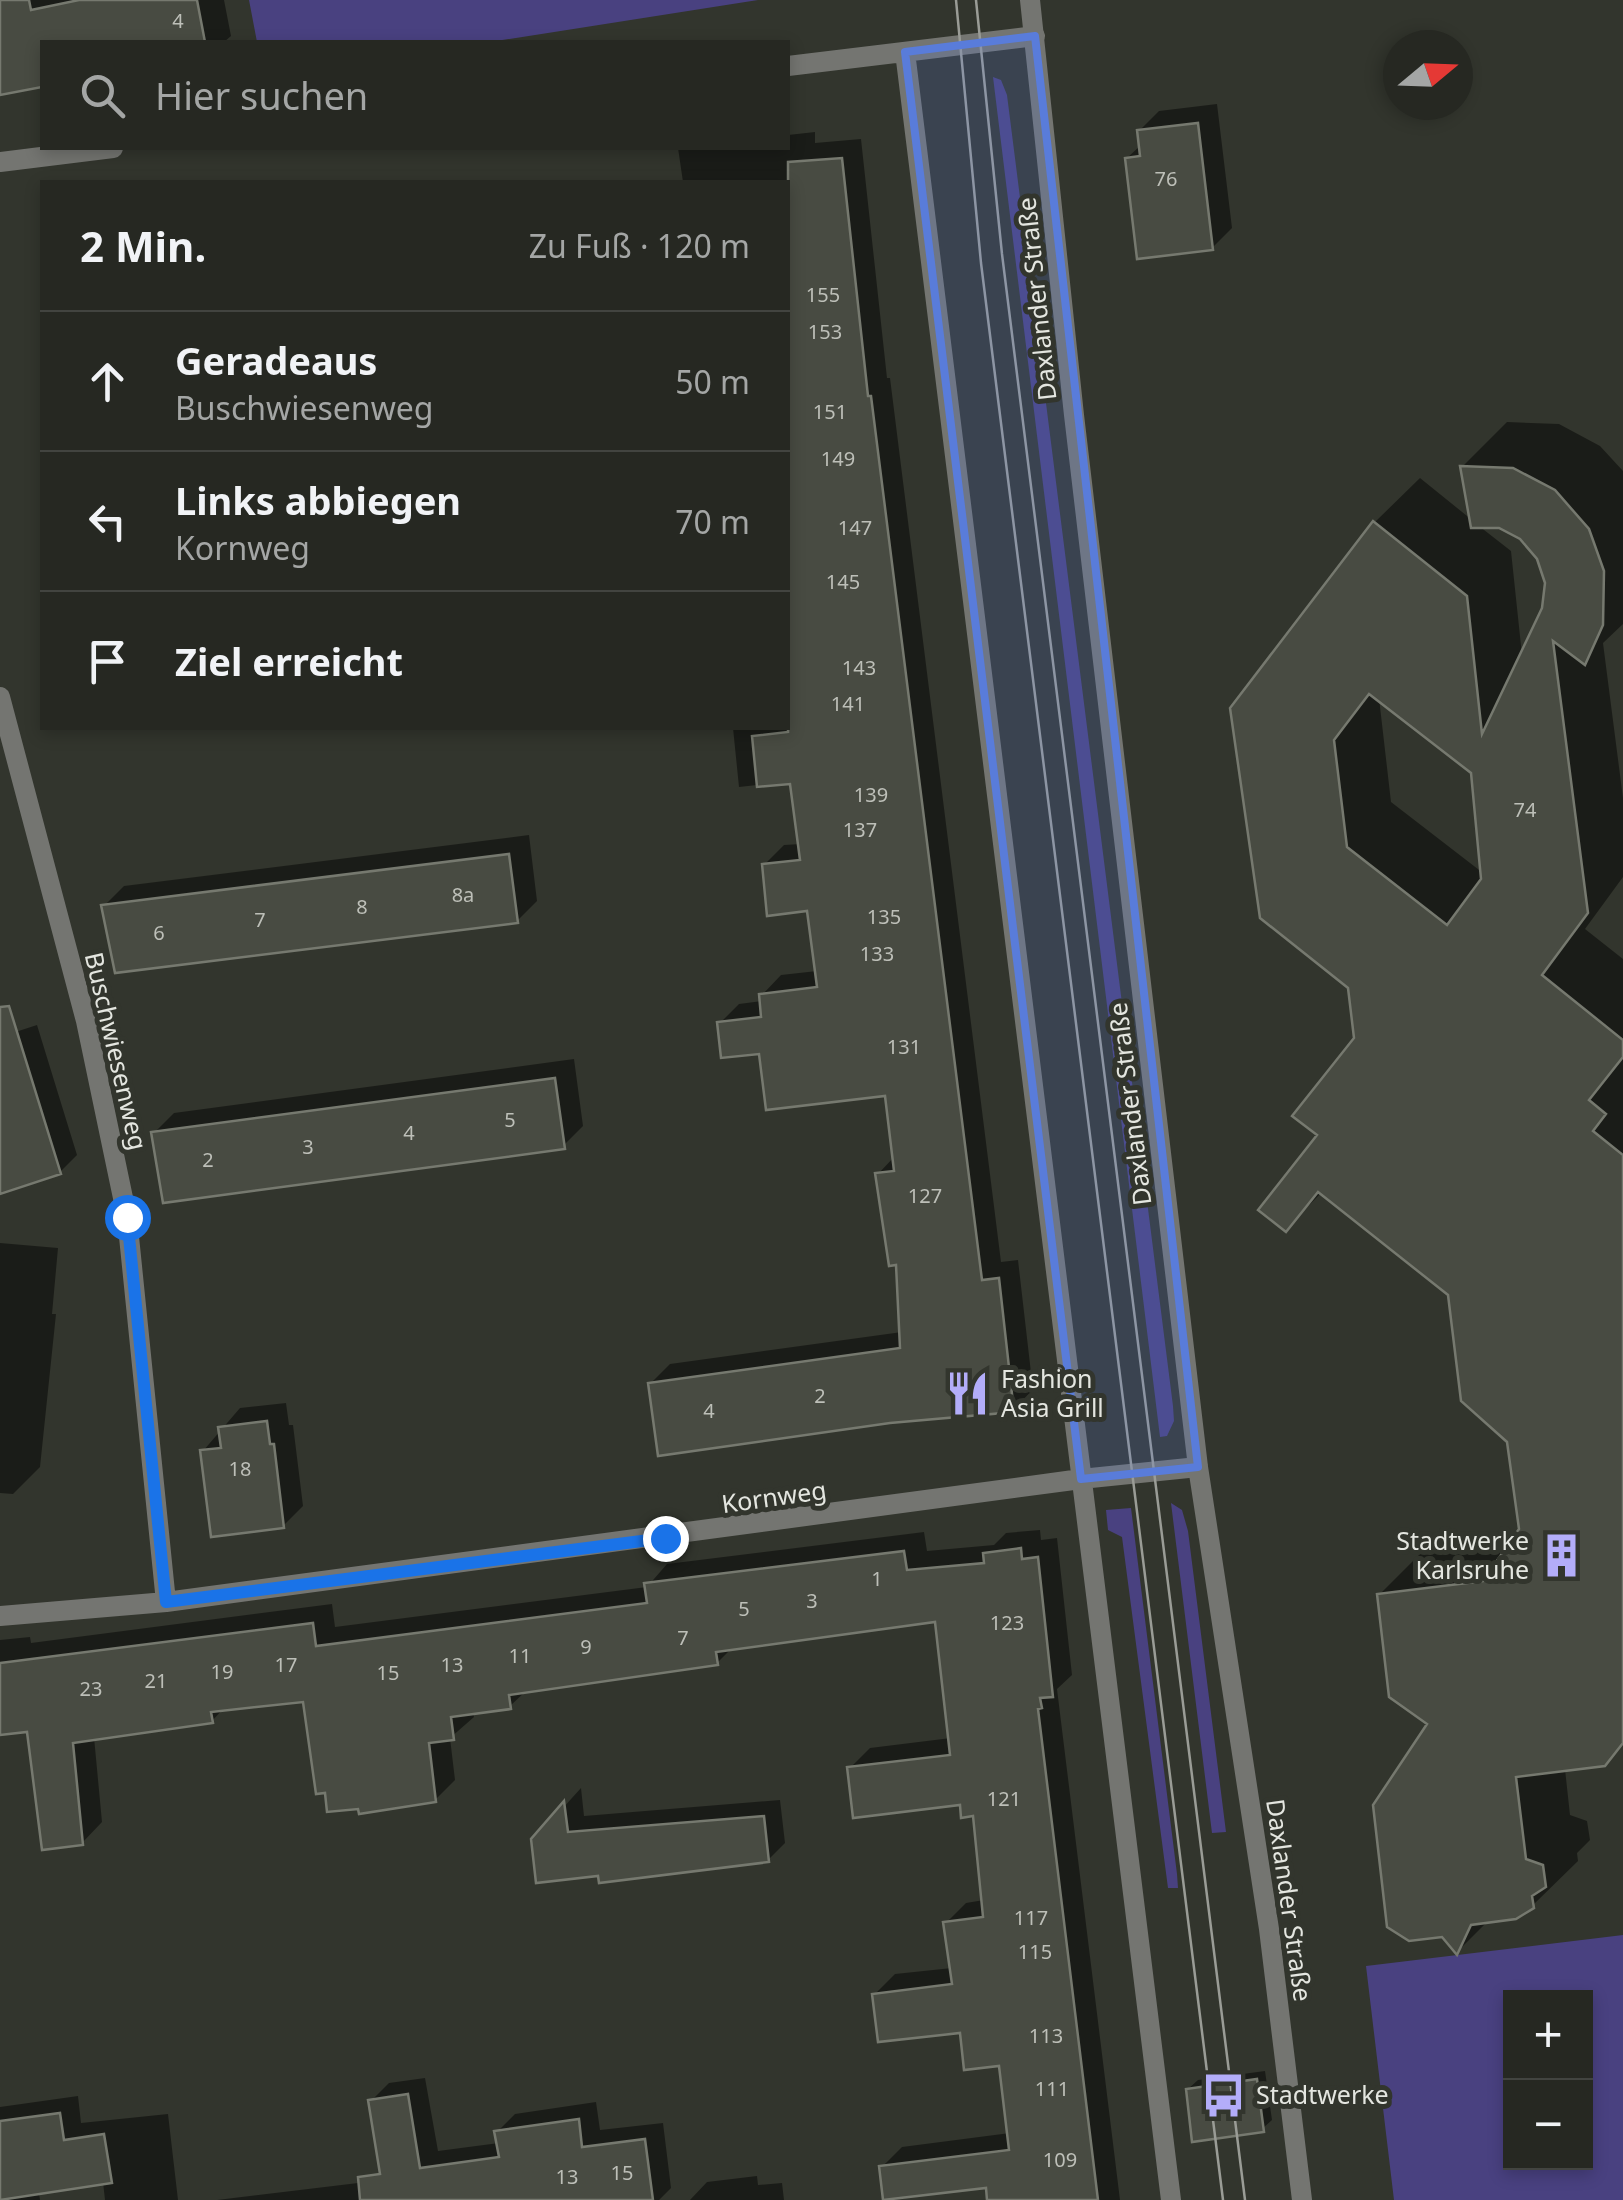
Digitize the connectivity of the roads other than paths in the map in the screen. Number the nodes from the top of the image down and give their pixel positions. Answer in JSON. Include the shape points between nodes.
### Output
{"nodes":[{"id":1,"x":1030,"y":0,"type":"edge"},
{"id":2,"x":1035,"y":36,"type":"junction"},
{"id":3,"x":905,"y":52,"type":"junction"},
{"id":4,"x":790,"y":66,"type":"edge"},
{"id":5,"x":97,"y":150,"type":"edge"},
{"id":6,"x":0,"y":162,"type":"edge"},
{"id":7,"x":0,"y":696,"type":"edge"},
{"id":8,"x":1198,"y":1467,"type":"junction"},
{"id":9,"x":1081,"y":1479,"type":"junction"},
{"id":10,"x":166,"y":1602,"type":"junction"},
{"id":11,"x":0,"y":1616,"type":"edge"},
{"id":12,"x":1170,"y":2200,"type":"edge"},
{"id":13,"x":1302,"y":2200,"type":"edge"}],
"edges":[{"from":1,"to":2,"type":"street","name":"Daxlander Straße"},
{"from":2,"to":3,"type":"street"},
{"from":2,"to":8,"type":"street","name":"Daxlander Straße"},
{"from":3,"to":4,"type":"street"},
{"from":3,"to":9,"type":"street"},
{"from":5,"to":6,"type":"street"},
{"from":7,"to":10,"type":"street","name":"Buschwiesenweg","via":[[86,1021],[127,1217]]},
{"from":8,"to":9,"type":"street","name":"Kornweg"},
{"from":8,"to":13,"type":"street","name":"Daxlander Straße","via":[[1269,1929]]},
{"from":9,"to":10,"type":"street","name":"Kornweg"},
{"from":9,"to":12,"type":"street"},
{"from":10,"to":11,"type":"street","name":"Kornweg"}]}
